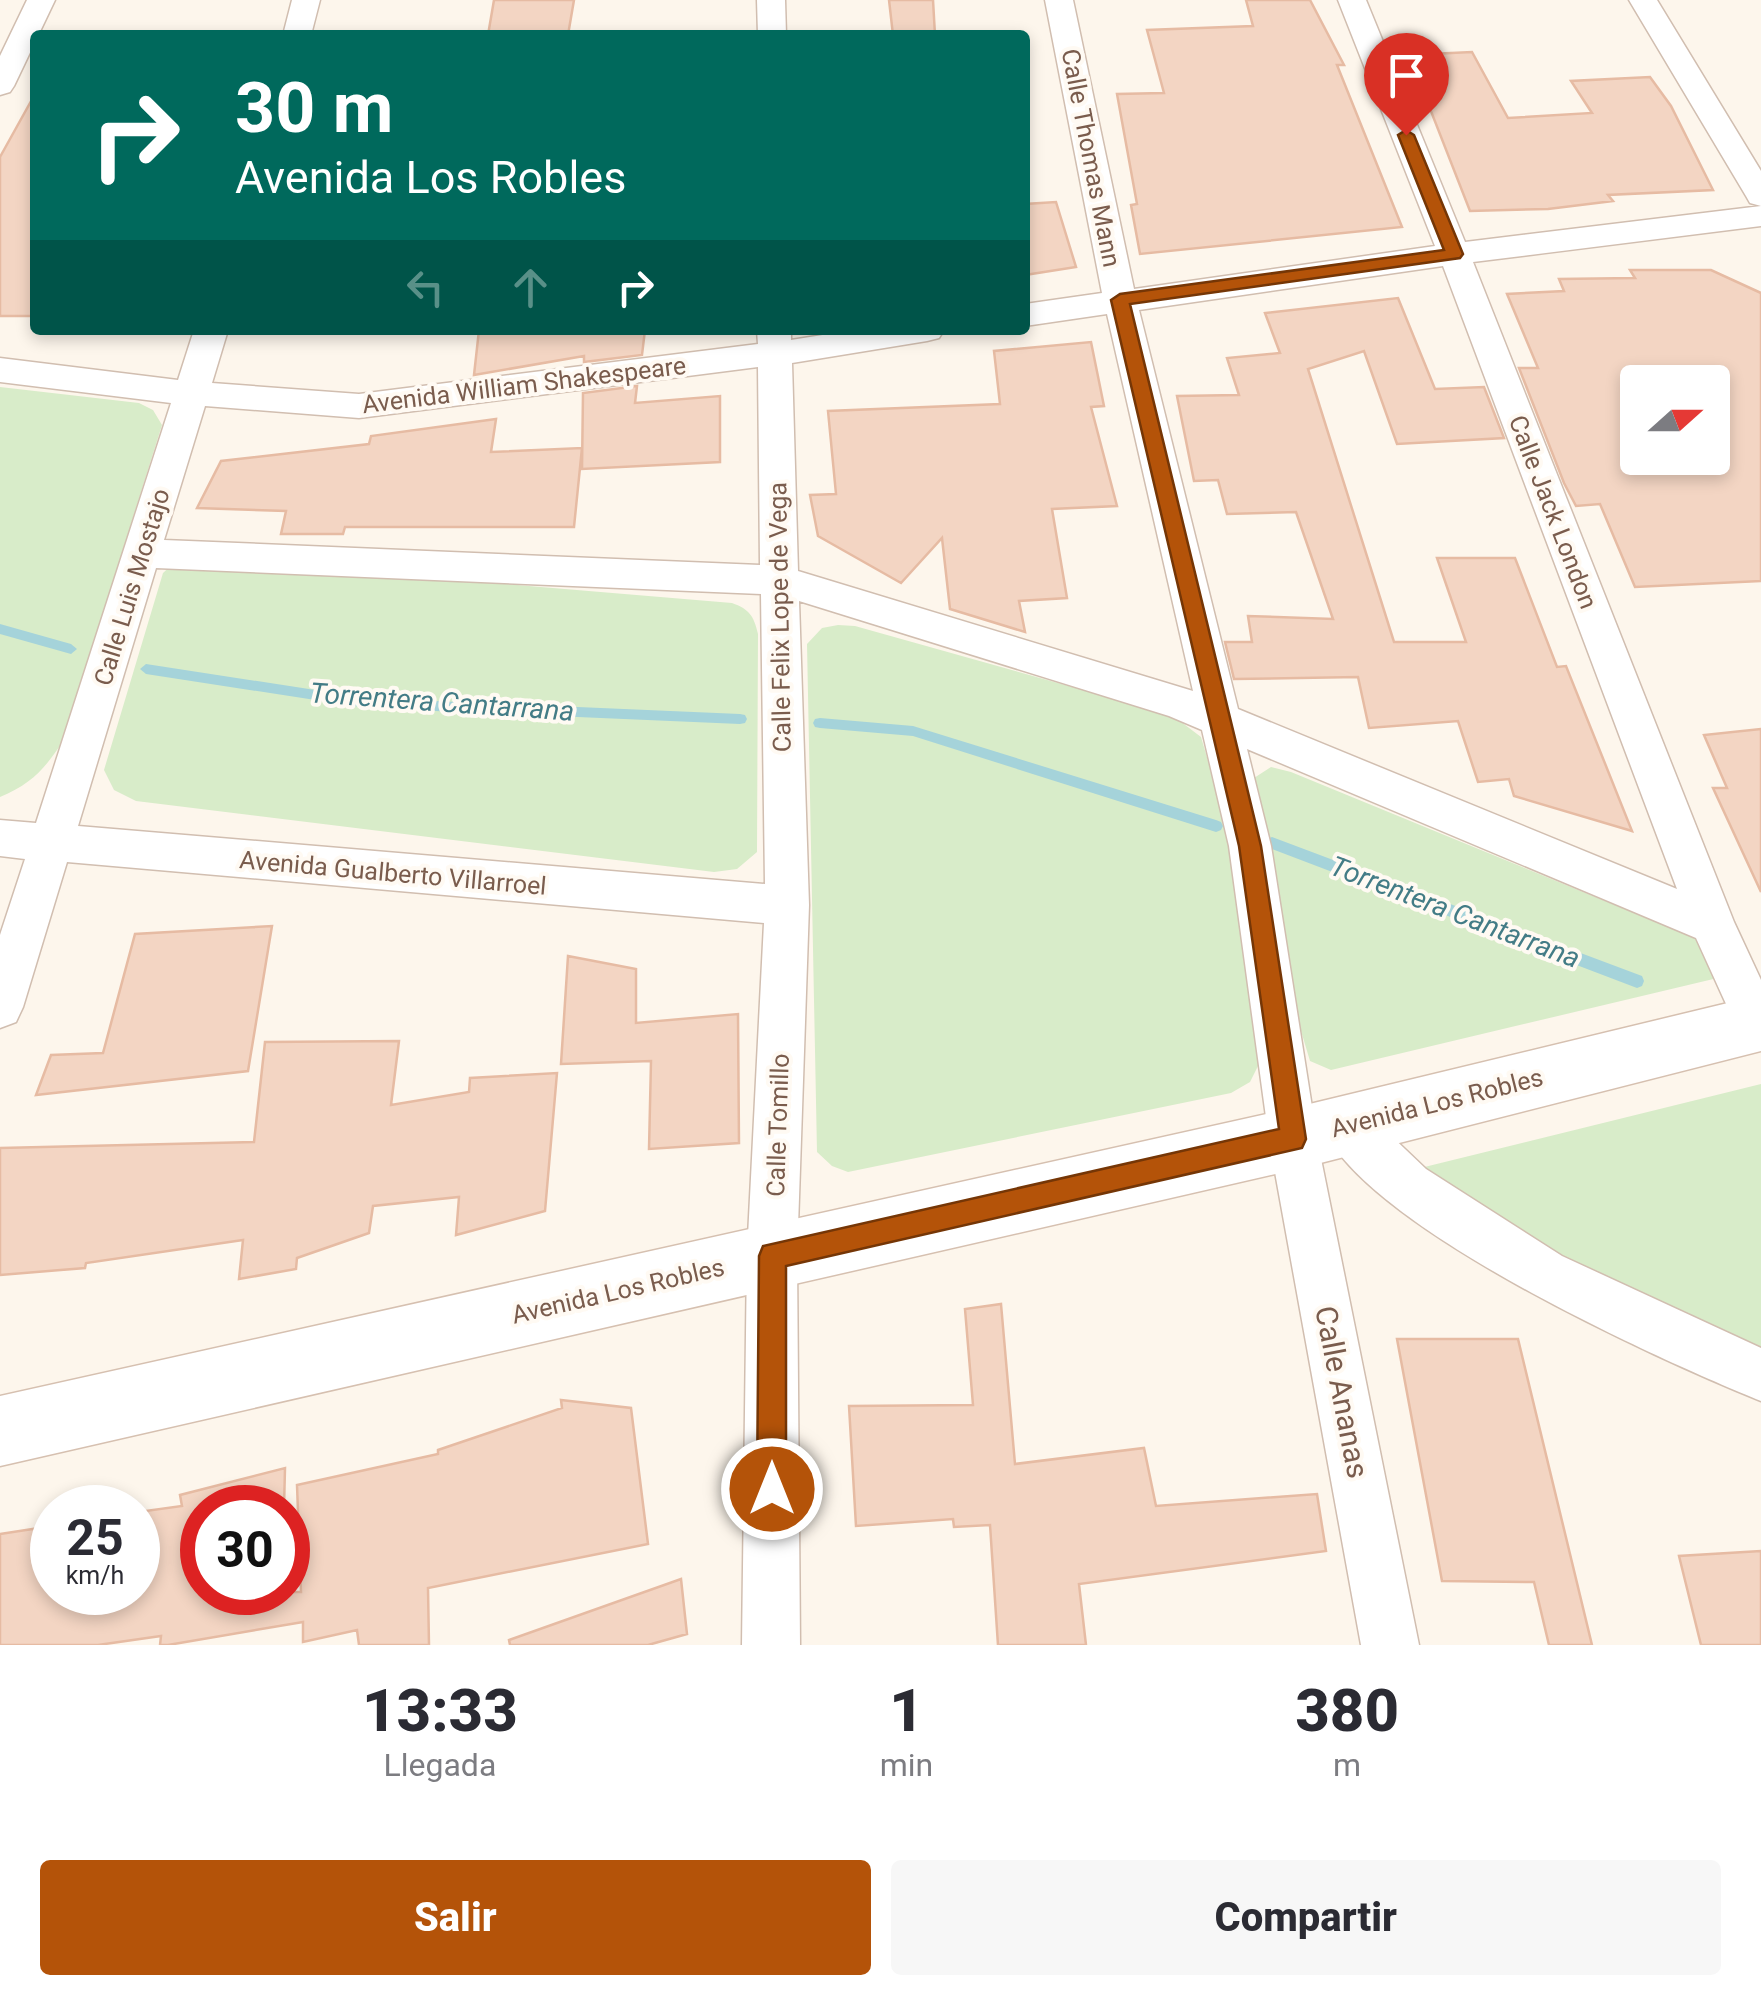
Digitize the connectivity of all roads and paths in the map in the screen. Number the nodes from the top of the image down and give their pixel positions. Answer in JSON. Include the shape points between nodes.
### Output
{"nodes":[{"id":1,"x":41,"y":0,"type":"edge"},
{"id":2,"x":306,"y":0,"type":"edge"},
{"id":3,"x":771,"y":0,"type":"edge"},
{"id":4,"x":1060,"y":0,"type":"edge"},
{"id":5,"x":1352,"y":0,"type":"edge"},
{"id":6,"x":1644,"y":0,"type":"edge"},
{"id":7,"x":298,"y":30,"type":"edge"},
{"id":8,"x":772,"y":30,"type":"edge"},
{"id":9,"x":0,"y":86,"type":"edge"},
{"id":10,"x":1761,"y":196,"type":"edge"},
{"id":11,"x":1761,"y":216,"type":"edge"},
{"id":12,"x":1454,"y":254,"type":"junction"},
{"id":13,"x":1120,"y":300,"type":"junction"},
{"id":14,"x":1030,"y":314,"type":"edge"},
{"id":15,"x":209,"y":335,"type":"edge"},
{"id":16,"x":863,"y":335,"type":"edge"},
{"id":17,"x":773,"y":342,"type":"edge"},
{"id":18,"x":0,"y":370,"type":"edge"},
{"id":19,"x":191,"y":393,"type":"junction"},
{"id":20,"x":142,"y":554,"type":"junction"},
{"id":21,"x":779,"y":580,"type":"junction"},
{"id":22,"x":1223,"y":722,"type":"junction"},
{"id":23,"x":0,"y":838,"type":"edge"},
{"id":24,"x":54,"y":845,"type":"junction"},
{"id":25,"x":787,"y":905,"type":"junction"},
{"id":26,"x":1712,"y":924,"type":"junction"},
{"id":27,"x":0,"y":1006,"type":"edge"},
{"id":28,"x":1760,"y":1023,"type":"edge"},
{"id":29,"x":1320,"y":1132,"type":"junction"},
{"id":30,"x":772,"y":1256,"type":"junction"},
{"id":31,"x":1761,"y":1375,"type":"edge"},
{"id":32,"x":0,"y":1431,"type":"edge"},
{"id":33,"x":771,"y":1645,"type":"edge"},
{"id":34,"x":1390,"y":1645,"type":"edge"}],
"edges":[{"from":1,"to":9,"type":"street"},
{"from":2,"to":7,"type":"street"},
{"from":3,"to":8,"type":"street"},
{"from":4,"to":13,"type":"street","name":"Calle Thomas Mann"},
{"from":5,"to":12,"type":"street","name":"Calle Jack London"},
{"from":6,"to":10,"type":"street"},
{"from":11,"to":12,"type":"street"},
{"from":12,"to":13,"type":"street"},
{"from":12,"to":26,"type":"street","name":"Calle Jack London"},
{"from":13,"to":14,"type":"street"},
{"from":13,"to":22,"type":"street","name":"Calle Thomas Mann"},
{"from":15,"to":19,"type":"street","name":"Calle Luis Mostajo"},
{"from":16,"to":17,"type":"street","name":"Avenida William Shakespeare"},
{"from":17,"to":19,"type":"street","name":"Avenida William Shakespeare","via":[[359,406]]},
{"from":17,"to":21,"type":"street","name":"Calle Felix Lope de Vega"},
{"from":18,"to":19,"type":"street","name":"Avenida William Shakespeare"},
{"from":19,"to":20,"type":"street","name":"Calle Luis Mostajo"},
{"from":20,"to":21,"type":"street"},
{"from":20,"to":24,"type":"street","name":"Calle Luis Mostajo"},
{"from":21,"to":22,"type":"street"},
{"from":21,"to":25,"type":"street","name":"Calle Felix Lope de Vega"},
{"from":22,"to":26,"type":"street"},
{"from":22,"to":29,"type":"street","name":"Calle Thomas Mann"},
{"from":23,"to":24,"type":"street","name":"Avenida Gualberto Villarroel"},
{"from":24,"to":25,"type":"street","name":"Avenida Gualberto Villarroel"},
{"from":24,"to":27,"type":"street","name":"Calle Luis Mostajo"},
{"from":25,"to":30,"type":"street","name":"Calle Tomillo"},
{"from":26,"to":28,"type":"street","name":"Calle Jack London"},
{"from":28,"to":29,"type":"main road","name":"Avenida Los Robles"},
{"from":29,"to":30,"type":"main road","name":"Avenida Los Robles"},
{"from":29,"to":31,"type":"street","via":[[1544,1274]]},
{"from":29,"to":34,"type":"street","name":"Calle Ananas"},
{"from":30,"to":32,"type":"main road","name":"Avenida Los Robles"},
{"from":30,"to":33,"type":"street","name":"Calle Tomillo"}]}
